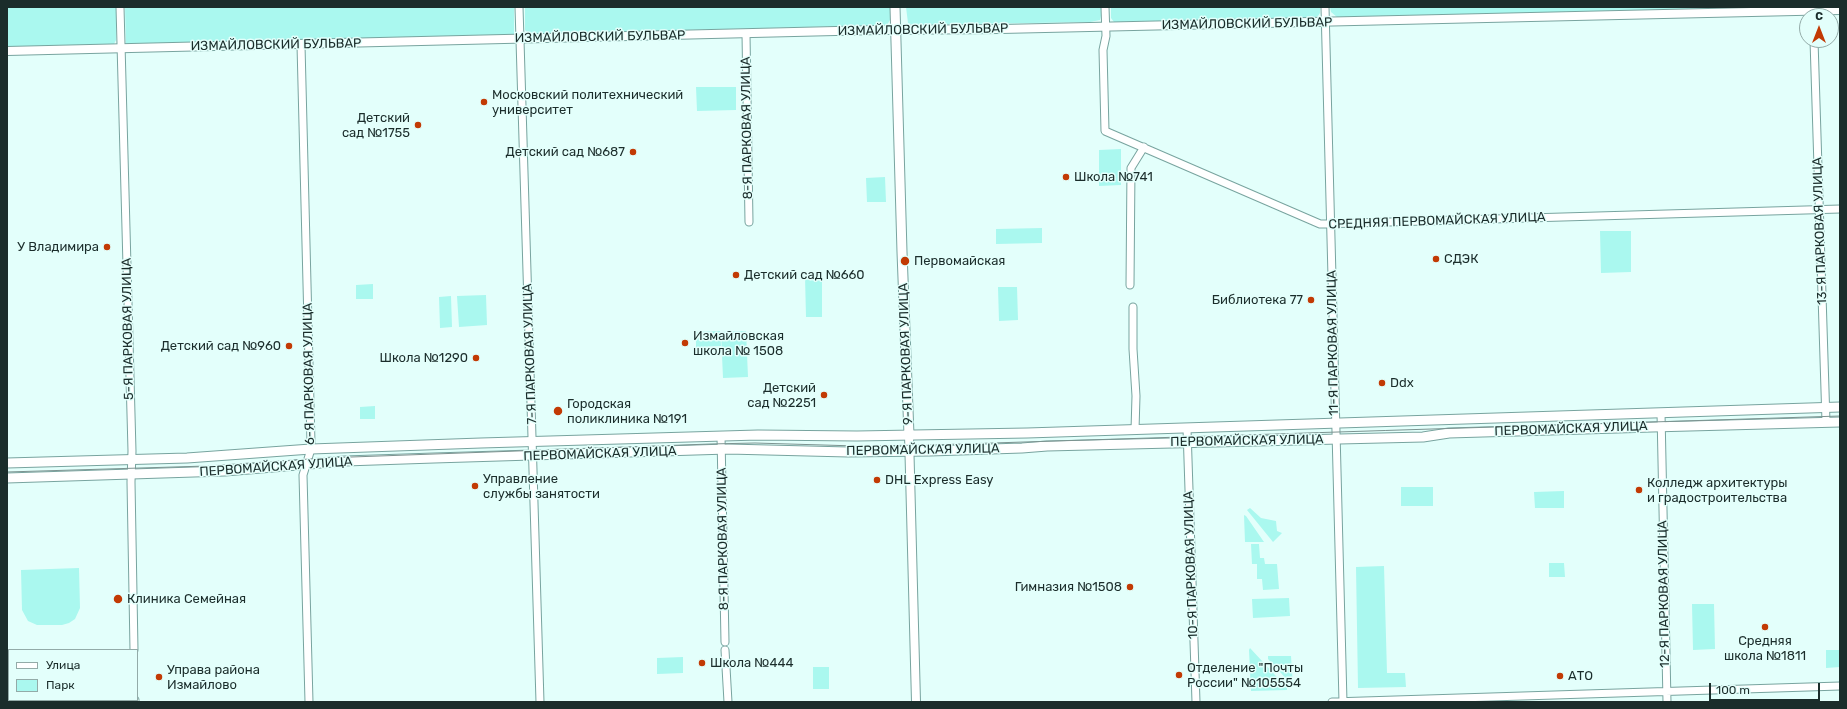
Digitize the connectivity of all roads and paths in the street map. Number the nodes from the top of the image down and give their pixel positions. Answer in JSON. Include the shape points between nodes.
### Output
{"nodes":[{"id":1,"x":120,"y":7,"type":"edge"},
{"id":2,"x":519,"y":7,"type":"edge"},
{"id":3,"x":895,"y":7,"type":"edge"},
{"id":4,"x":1105,"y":7,"type":"edge"},
{"id":5,"x":1325,"y":7,"type":"edge"},
{"id":6,"x":1799,"y":11,"type":"edge"},
{"id":7,"x":1326,"y":22,"type":"junction"},
{"id":8,"x":1106,"y":26,"type":"junction"},
{"id":9,"x":896,"y":30,"type":"junction"},
{"id":10,"x":746,"y":34,"type":"junction"},
{"id":11,"x":520,"y":39,"type":"junction"},
{"id":12,"x":301,"y":45,"type":"junction"},
{"id":13,"x":121,"y":48,"type":"junction"},
{"id":14,"x":1814,"y":48,"type":"edge"},
{"id":15,"x":7,"y":51,"type":"edge"},
{"id":16,"x":1144,"y":147,"type":"junction"},
{"id":17,"x":1840,"y":209,"type":"edge"},
{"id":18,"x":1819,"y":210,"type":"junction"},
{"id":19,"x":749,"y":222,"type":"dead end"},
{"id":20,"x":1330,"y":224,"type":"junction"},
{"id":21,"x":1130,"y":285,"type":"dead end"},
{"id":22,"x":1133,"y":307,"type":"dead end"},
{"id":23,"x":1826,"y":407,"type":"junction"},
{"id":24,"x":1840,"y":407,"type":"edge"},
{"id":25,"x":1661,"y":413,"type":"junction"},
{"id":26,"x":1826,"y":422,"type":"junction"},
{"id":27,"x":1840,"y":422,"type":"edge"},
{"id":28,"x":1335,"y":423,"type":"junction"},
{"id":29,"x":1661,"y":426,"type":"junction"},
{"id":30,"x":1187,"y":429,"type":"junction"},
{"id":31,"x":1135,"y":430,"type":"junction"},
{"id":32,"x":909,"y":435,"type":"junction"},
{"id":33,"x":721,"y":436,"type":"junction"},
{"id":34,"x":1335,"y":439,"type":"junction"},
{"id":35,"x":533,"y":442,"type":"junction"},
{"id":36,"x":1187,"y":442,"type":"junction"},
{"id":37,"x":311,"y":449,"type":"junction"},
{"id":38,"x":721,"y":450,"type":"junction"},
{"id":39,"x":910,"y":451,"type":"junction"},
{"id":40,"x":533,"y":456,"type":"junction"},
{"id":41,"x":131,"y":459,"type":"junction"},
{"id":42,"x":7,"y":463,"type":"edge"},
{"id":43,"x":305,"y":465,"type":"junction"},
{"id":44,"x":131,"y":475,"type":"junction"},
{"id":45,"x":7,"y":478,"type":"edge"},
{"id":46,"x":134,"y":649,"type":"edge"},
{"id":47,"x":1840,"y":686,"type":"edge"},
{"id":48,"x":1667,"y":691,"type":"junction"},
{"id":49,"x":309,"y":702,"type":"edge"},
{"id":50,"x":540,"y":702,"type":"edge"},
{"id":51,"x":728,"y":702,"type":"edge"},
{"id":52,"x":916,"y":702,"type":"edge"},
{"id":53,"x":1196,"y":702,"type":"edge"},
{"id":54,"x":1332,"y":702,"type":"edge"},
{"id":55,"x":1343,"y":702,"type":"edge"},
{"id":56,"x":1667,"y":702,"type":"edge"}],
"edges":[{"from":1,"to":13,"type":"street","name":"5-Я ПАРКОВАЯ УЛИЦА"},
{"from":2,"to":11,"type":"street","name":"7-Я ПАРКОВАЯ УЛИЦА"},
{"from":3,"to":9,"type":"main road","name":"9-Я ПАРКОВАЯ УЛИЦА"},
{"from":4,"to":8,"type":"street","name":"СРЕДНЯЯ ПЕРВОМАЙСКАЯ УЛИЦА"},
{"from":5,"to":7,"type":"street","name":"11-Я ПАРКОВАЯ УЛИЦА"},
{"from":6,"to":7,"type":"street","name":"ИЗМАЙЛОВСКИЙ БУЛЬВАР"},
{"from":7,"to":8,"type":"street","name":"ИЗМАЙЛОВСКИЙ БУЛЬВАР"},
{"from":7,"to":20,"type":"street","name":"11-Я ПАРКОВАЯ УЛИЦА"},
{"from":8,"to":9,"type":"street","name":"ИЗМАЙЛОВСКИЙ БУЛЬВАР"},
{"from":8,"to":16,"type":"street","name":"СРЕДНЯЯ ПЕРВОМАЙСКАЯ УЛИЦА","via":[[1103,50],[1105,131]]},
{"from":9,"to":10,"type":"street","name":"ИЗМАЙЛОВСКИЙ БУЛЬВАР"},
{"from":9,"to":32,"type":"main road","name":"9-Я ПАРКОВАЯ УЛИЦА"},
{"from":10,"to":11,"type":"street","name":"ИЗМАЙЛОВСКИЙ БУЛЬВАР"},
{"from":10,"to":19,"type":"street","name":"8-Я ПАРКОВАЯ УЛИЦА"},
{"from":11,"to":12,"type":"street","name":"ИЗМАЙЛОВСКИЙ БУЛЬВАР"},
{"from":11,"to":35,"type":"street","name":"7-Я ПАРКОВАЯ УЛИЦА"},
{"from":12,"to":13,"type":"street","name":"ИЗМАЙЛОВСКИЙ БУЛЬВАР"},
{"from":12,"to":37,"type":"street","name":"6-Я ПАРКОВАЯ УЛИЦА"},
{"from":13,"to":15,"type":"street","name":"ИЗМАЙЛОВСКИЙ БУЛЬВАР"},
{"from":13,"to":41,"type":"street","name":"5-Я ПАРКОВАЯ УЛИЦА"},
{"from":14,"to":18,"type":"street","name":"13-Я ПАРКОВАЯ УЛИЦА"},
{"from":16,"to":20,"type":"street","name":"СРЕДНЯЯ ПЕРВОМАЙСКАЯ УЛИЦА","via":[[1320,224]]},
{"from":16,"to":21,"type":"street","via":[[1131,168]]},
{"from":17,"to":18,"type":"street","name":"СРЕДНЯЯ ПЕРВОМАЙСКАЯ УЛИЦА"},
{"from":18,"to":20,"type":"street","name":"СРЕДНЯЯ ПЕРВОМАЙСКАЯ УЛИЦА"},
{"from":18,"to":23,"type":"street","name":"13-Я ПАРКОВАЯ УЛИЦА"},
{"from":20,"to":28,"type":"street","name":"11-Я ПАРКОВАЯ УЛИЦА"},
{"from":22,"to":31,"type":"street"},
{"from":23,"to":24,"type":"main road","name":"ПЕРВОМАЙСКАЯ УЛИЦА"},
{"from":23,"to":25,"type":"main road","name":"ПЕРВОМАЙСКАЯ УЛИЦА"},
{"from":23,"to":26,"type":"street","name":"13-Я ПАРКОВАЯ УЛИЦА"},
{"from":25,"to":28,"type":"main road","name":"ПЕРВОМАЙСКАЯ УЛИЦА"},
{"from":25,"to":29,"type":"street","name":"12-Я ПАРКОВАЯ УЛИЦА"},
{"from":26,"to":27,"type":"main road","name":"ПЕРВОМАЙСКАЯ УЛИЦА"},
{"from":26,"to":29,"type":"main road","name":"ПЕРВОМАЙСКАЯ УЛИЦА"},
{"from":28,"to":30,"type":"main road","name":"ПЕРВОМАЙСКАЯ УЛИЦА"},
{"from":28,"to":34,"type":"street","name":"11-Я ПАРКОВАЯ УЛИЦА"},
{"from":29,"to":34,"type":"main road","name":"ПЕРВОМАЙСКАЯ УЛИЦА"},
{"from":29,"to":48,"type":"street","name":"12-Я ПАРКОВАЯ УЛИЦА"},
{"from":30,"to":31,"type":"main road","name":"ПЕРВОМАЙСКАЯ УЛИЦА"},
{"from":30,"to":36,"type":"street","name":"10-Я ПАРКОВАЯ УЛИЦА"},
{"from":31,"to":32,"type":"main road","name":"ПЕРВОМАЙСКАЯ УЛИЦА"},
{"from":32,"to":33,"type":"main road","name":"ПЕРВОМАЙСКАЯ УЛИЦА"},
{"from":32,"to":39,"type":"street","name":"9-Я ПАРКОВАЯ УЛИЦА"},
{"from":33,"to":35,"type":"main road","name":"ПЕРВОМАЙСКАЯ УЛИЦА"},
{"from":33,"to":38,"type":"street","name":"8-Я ПАРКОВАЯ УЛИЦА"},
{"from":34,"to":36,"type":"main road","name":"ПЕРВОМАЙСКАЯ УЛИЦА"},
{"from":34,"to":55,"type":"street","name":"11-Я ПАРКОВАЯ УЛИЦА"},
{"from":35,"to":37,"type":"main road","name":"ПЕРВОМАЙСКАЯ УЛИЦА"},
{"from":35,"to":40,"type":"street","name":"7-Я ПАРКОВАЯ УЛИЦА"},
{"from":36,"to":39,"type":"main road","name":"ПЕРВОМАЙСКАЯ УЛИЦА"},
{"from":36,"to":53,"type":"street","name":"10-Я ПАРКОВАЯ УЛИЦА"},
{"from":37,"to":41,"type":"main road","name":"ПЕРВОМАЙСКАЯ УЛИЦА"},
{"from":37,"to":43,"type":"street","name":"6-Я ПАРКОВАЯ УЛИЦА"},
{"from":38,"to":39,"type":"main road","name":"ПЕРВОМАЙСКАЯ УЛИЦА"},
{"from":38,"to":40,"type":"main road","name":"ПЕРВОМАЙСКАЯ УЛИЦА"},
{"from":38,"to":51,"type":"street","name":"8-Я ПАРКОВАЯ УЛИЦА"},
{"from":39,"to":52,"type":"street","name":"9-Я ПАРКОВАЯ УЛИЦА"},
{"from":40,"to":43,"type":"main road","name":"ПЕРВОМАЙСКАЯ УЛИЦА"},
{"from":40,"to":50,"type":"street","name":"7-Я ПАРКОВАЯ УЛИЦА"},
{"from":41,"to":42,"type":"main road","name":"ПЕРВОМАЙСКАЯ УЛИЦА"},
{"from":41,"to":44,"type":"street","name":"5-Я ПАРКОВАЯ УЛИЦА"},
{"from":43,"to":44,"type":"main road","name":"ПЕРВОМАЙСКАЯ УЛИЦА"},
{"from":43,"to":49,"type":"street","name":"6-Я ПАРКОВАЯ УЛИЦА","via":[[303,475]]},
{"from":44,"to":45,"type":"main road","name":"ПЕРВОМАЙСКАЯ УЛИЦА"},
{"from":44,"to":46,"type":"street","name":"5-Я ПАРКОВАЯ УЛИЦА"},
{"from":47,"to":48,"type":"street"},
{"from":48,"to":55,"type":"street"},
{"from":48,"to":56,"type":"street","name":"12-Я ПАРКОВАЯ УЛИЦА"},
{"from":54,"to":55,"type":"street"}]}
